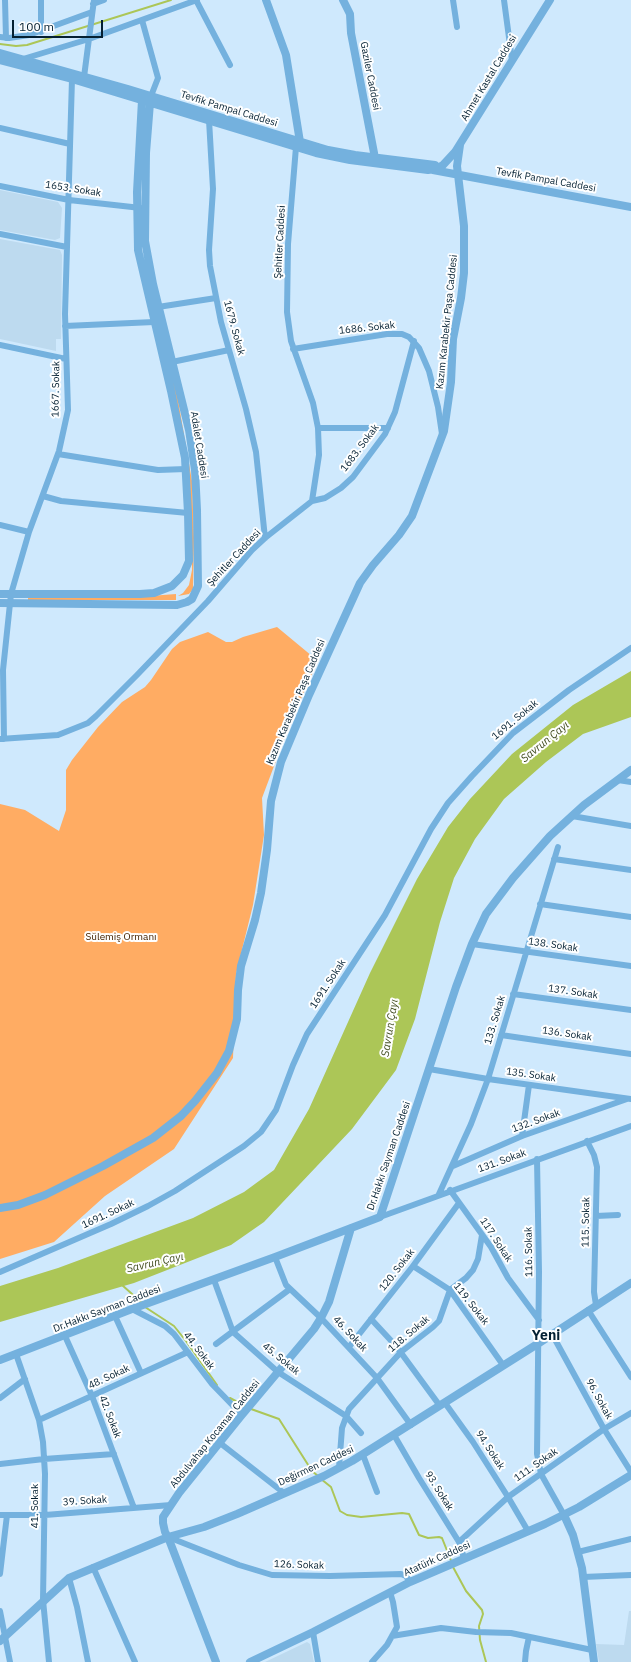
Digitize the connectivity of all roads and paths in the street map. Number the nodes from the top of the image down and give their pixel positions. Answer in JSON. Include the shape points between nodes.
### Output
{"nodes":[{"id":1,"x":5,"y":0,"type":"edge"},
{"id":2,"x":41,"y":0,"type":"edge"},
{"id":3,"x":104,"y":0,"type":"edge"},
{"id":4,"x":196,"y":0,"type":"edge"},
{"id":5,"x":266,"y":0,"type":"edge"},
{"id":6,"x":343,"y":0,"type":"edge"},
{"id":7,"x":453,"y":0,"type":"edge"},
{"id":8,"x":504,"y":0,"type":"edge"},
{"id":9,"x":550,"y":0,"type":"edge"},
{"id":10,"x":93,"y":2,"type":"edge"},
{"id":11,"x":92,"y":12,"type":"junction"},
{"id":12,"x":142,"y":20,"type":"junction"},
{"id":13,"x":457,"y":27,"type":"dead end"},
{"id":14,"x":41,"y":32,"type":"junction"},
{"id":15,"x":3,"y":37,"type":"edge"},
{"id":16,"x":89,"y":39,"type":"junction"},
{"id":17,"x":0,"y":53,"type":"edge"},
{"id":18,"x":0,"y":60,"type":"edge"},
{"id":19,"x":23,"y":60,"type":"junction"},
{"id":20,"x":512,"y":60,"type":"junction"},
{"id":21,"x":230,"y":65,"type":"dead end"},
{"id":22,"x":84,"y":77,"type":"junction"},
{"id":23,"x":72,"y":79,"type":"junction"},
{"id":24,"x":148,"y":100,"type":"junction"},
{"id":25,"x":209,"y":120,"type":"junction"},
{"id":26,"x":0,"y":128,"type":"edge"},
{"id":27,"x":70,"y":144,"type":"junction"},
{"id":28,"x":298,"y":144,"type":"junction"},
{"id":29,"x":460,"y":145,"type":"junction"},
{"id":30,"x":375,"y":158,"type":"junction"},
{"id":31,"x":444,"y":165,"type":"junction"},
{"id":32,"x":433,"y":170,"type":"junction"},
{"id":33,"x":457,"y":174,"type":"junction"},
{"id":34,"x":0,"y":186,"type":"edge"},
{"id":35,"x":69,"y":200,"type":"junction"},
{"id":36,"x":631,"y":207,"type":"edge"},
{"id":37,"x":140,"y":208,"type":"junction"},
{"id":38,"x":0,"y":234,"type":"edge"},
{"id":39,"x":67,"y":247,"type":"junction"},
{"id":40,"x":216,"y":298,"type":"junction"},
{"id":41,"x":158,"y":307,"type":"junction"},
{"id":42,"x":154,"y":322,"type":"junction"},
{"id":43,"x":65,"y":326,"type":"junction"},
{"id":44,"x":414,"y":341,"type":"junction"},
{"id":45,"x":0,"y":345,"type":"edge"},
{"id":46,"x":293,"y":349,"type":"junction"},
{"id":47,"x":229,"y":350,"type":"junction"},
{"id":48,"x":66,"y":359,"type":"junction"},
{"id":49,"x":172,"y":362,"type":"junction"},
{"id":50,"x":318,"y":428,"type":"junction"},
{"id":51,"x":388,"y":428,"type":"junction"},
{"id":52,"x":442,"y":436,"type":"junction"},
{"id":53,"x":58,"y":454,"type":"junction"},
{"id":54,"x":186,"y":469,"type":"junction"},
{"id":55,"x":43,"y":496,"type":"junction"},
{"id":56,"x":312,"y":501,"type":"junction"},
{"id":57,"x":188,"y":513,"type":"junction"},
{"id":58,"x":0,"y":525,"type":"edge"},
{"id":59,"x":29,"y":532,"type":"junction"},
{"id":60,"x":265,"y":538,"type":"junction"},
{"id":61,"x":0,"y":594,"type":"edge"},
{"id":62,"x":12,"y":594,"type":"junction"},
{"id":63,"x":0,"y":603,"type":"edge"},
{"id":64,"x":10,"y":603,"type":"junction"},
{"id":65,"x":631,"y":648,"type":"edge"},
{"id":66,"x":2,"y":739,"type":"edge"},
{"id":67,"x":631,"y":770,"type":"edge"},
{"id":68,"x":618,"y":780,"type":"junction"},
{"id":69,"x":631,"y":782,"type":"edge"},
{"id":70,"x":572,"y":816,"type":"junction"},
{"id":71,"x":631,"y":826,"type":"edge"},
{"id":72,"x":558,"y":847,"type":"dead end"},
{"id":73,"x":554,"y":860,"type":"junction"},
{"id":74,"x":631,"y":870,"type":"edge"},
{"id":75,"x":540,"y":904,"type":"junction"},
{"id":76,"x":631,"y":917,"type":"edge"},
{"id":77,"x":472,"y":944,"type":"junction"},
{"id":78,"x":526,"y":952,"type":"junction"},
{"id":79,"x":631,"y":966,"type":"edge"},
{"id":80,"x":513,"y":994,"type":"junction"},
{"id":81,"x":631,"y":1010,"type":"edge"},
{"id":82,"x":501,"y":1035,"type":"junction"},
{"id":83,"x":631,"y":1054,"type":"edge"},
{"id":84,"x":429,"y":1069,"type":"junction"},
{"id":85,"x":488,"y":1079,"type":"junction"},
{"id":86,"x":529,"y":1085,"type":"junction"},
{"id":87,"x":629,"y":1099,"type":"edge"},
{"id":88,"x":631,"y":1126,"type":"edge"},
{"id":89,"x":522,"y":1136,"type":"junction"},
{"id":90,"x":587,"y":1141,"type":"junction"},
{"id":91,"x":536,"y":1159,"type":"junction"},
{"id":92,"x":453,"y":1166,"type":"junction"},
{"id":93,"x":450,"y":1190,"type":"junction"},
{"id":94,"x":439,"y":1194,"type":"junction"},
{"id":95,"x":459,"y":1203,"type":"junction"},
{"id":96,"x":0,"y":1208,"type":"edge"},
{"id":97,"x":618,"y":1215,"type":"dead end"},
{"id":98,"x":596,"y":1216,"type":"junction"},
{"id":99,"x":380,"y":1217,"type":"junction"},
{"id":100,"x":351,"y":1228,"type":"junction"},
{"id":101,"x":482,"y":1235,"type":"junction"},
{"id":102,"x":275,"y":1258,"type":"junction"},
{"id":103,"x":413,"y":1266,"type":"junction"},
{"id":104,"x":0,"y":1272,"type":"edge"},
{"id":105,"x":214,"y":1280,"type":"junction"},
{"id":106,"x":630,"y":1287,"type":"edge"},
{"id":107,"x":290,"y":1289,"type":"junction"},
{"id":108,"x":450,"y":1290,"type":"junction"},
{"id":109,"x":596,"y":1305,"type":"junction"},
{"id":110,"x":132,"y":1309,"type":"junction"},
{"id":111,"x":588,"y":1310,"type":"junction"},
{"id":112,"x":115,"y":1316,"type":"junction"},
{"id":113,"x":321,"y":1318,"type":"junction"},
{"id":114,"x":371,"y":1319,"type":"junction"},
{"id":115,"x":539,"y":1320,"type":"junction"},
{"id":116,"x":233,"y":1332,"type":"junction"},
{"id":117,"x":552,"y":1334,"type":"junction"},
{"id":118,"x":65,"y":1336,"type":"junction"},
{"id":119,"x":539,"y":1343,"type":"junction"},
{"id":120,"x":216,"y":1344,"type":"dead end"},
{"id":121,"x":349,"y":1348,"type":"junction"},
{"id":122,"x":188,"y":1352,"type":"junction"},
{"id":123,"x":401,"y":1352,"type":"junction"},
{"id":124,"x":16,"y":1354,"type":"junction"},
{"id":125,"x":0,"y":1360,"type":"edge"},
{"id":126,"x":503,"y":1365,"type":"junction"},
{"id":127,"x":278,"y":1372,"type":"junction"},
{"id":128,"x":141,"y":1373,"type":"junction"},
{"id":129,"x":377,"y":1378,"type":"junction"},
{"id":130,"x":631,"y":1378,"type":"edge"},
{"id":131,"x":25,"y":1379,"type":"junction"},
{"id":132,"x":92,"y":1396,"type":"junction"},
{"id":133,"x":0,"y":1398,"type":"edge"},
{"id":134,"x":442,"y":1404,"type":"junction"},
{"id":135,"x":631,"y":1413,"type":"edge"},
{"id":136,"x":242,"y":1414,"type":"junction"},
{"id":137,"x":346,"y":1416,"type":"junction"},
{"id":138,"x":40,"y":1420,"type":"junction"},
{"id":139,"x":411,"y":1425,"type":"junction"},
{"id":140,"x":604,"y":1429,"type":"junction"},
{"id":141,"x":361,"y":1433,"type":"dead end"},
{"id":142,"x":394,"y":1435,"type":"junction"},
{"id":143,"x":220,"y":1443,"type":"junction"},
{"id":144,"x":114,"y":1454,"type":"junction"},
{"id":145,"x":363,"y":1455,"type":"junction"},
{"id":146,"x":44,"y":1459,"type":"junction"},
{"id":147,"x":0,"y":1464,"type":"edge"},
{"id":148,"x":338,"y":1468,"type":"junction"},
{"id":149,"x":631,"y":1472,"type":"edge"},
{"id":150,"x":540,"y":1474,"type":"junction"},
{"id":151,"x":631,"y":1475,"type":"edge"},
{"id":152,"x":377,"y":1492,"type":"dead end"},
{"id":153,"x":284,"y":1493,"type":"junction"},
{"id":154,"x":508,"y":1497,"type":"junction"},
{"id":155,"x":170,"y":1505,"type":"junction"},
{"id":156,"x":134,"y":1508,"type":"junction"},
{"id":157,"x":0,"y":1515,"type":"edge"},
{"id":158,"x":7,"y":1515,"type":"junction"},
{"id":159,"x":45,"y":1515,"type":"junction"},
{"id":160,"x":564,"y":1515,"type":"junction"},
{"id":161,"x":528,"y":1532,"type":"junction"},
{"id":162,"x":168,"y":1536,"type":"junction"},
{"id":163,"x":631,"y":1539,"type":"edge"},
{"id":164,"x":459,"y":1542,"type":"junction"},
{"id":165,"x":578,"y":1552,"type":"junction"},
{"id":166,"x":464,"y":1558,"type":"junction"},
{"id":167,"x":93,"y":1567,"type":"junction"},
{"id":168,"x":0,"y":1574,"type":"edge"},
{"id":169,"x":631,"y":1575,"type":"edge"},
{"id":170,"x":583,"y":1577,"type":"junction"},
{"id":171,"x":68,"y":1578,"type":"junction"},
{"id":172,"x":410,"y":1582,"type":"junction"},
{"id":173,"x":390,"y":1592,"type":"junction"},
{"id":174,"x":44,"y":1600,"type":"junction"},
{"id":175,"x":0,"y":1611,"type":"edge"},
{"id":176,"x":313,"y":1632,"type":"junction"},
{"id":177,"x":392,"y":1636,"type":"junction"},
{"id":178,"x":529,"y":1637,"type":"junction"},
{"id":179,"x":2,"y":1639,"type":"edge"},
{"id":180,"x":592,"y":1650,"type":"junction"},
{"id":181,"x":10,"y":1662,"type":"edge"},
{"id":182,"x":49,"y":1662,"type":"edge"},
{"id":183,"x":88,"y":1662,"type":"edge"},
{"id":184,"x":135,"y":1662,"type":"edge"},
{"id":185,"x":216,"y":1662,"type":"edge"},
{"id":186,"x":252,"y":1662,"type":"edge"},
{"id":187,"x":318,"y":1662,"type":"edge"},
{"id":188,"x":372,"y":1662,"type":"edge"},
{"id":189,"x":525,"y":1662,"type":"edge"},
{"id":190,"x":594,"y":1662,"type":"edge"}],
"edges":[{"from":1,"to":15,"type":"street"},
{"from":2,"to":14,"type":"street"},
{"from":3,"to":10,"type":"street"},
{"from":4,"to":12,"type":"street"},
{"from":4,"to":21,"type":"street"},
{"from":5,"to":28,"type":"street","via":[[286,54]]},
{"from":6,"to":30,"type":"street","name":"Gaziler Caddesi","via":[[350,14],[351,33]]},
{"from":7,"to":13,"type":"street"},
{"from":8,"to":20,"type":"street"},
{"from":9,"to":20,"type":"street","name":"Ahmet Kastal Caddesi"},
{"from":10,"to":11,"type":"street"},
{"from":11,"to":14,"type":"street"},
{"from":11,"to":16,"type":"street"},
{"from":12,"to":16,"type":"street"},
{"from":12,"to":24,"type":"street","via":[[158,78]]},
{"from":14,"to":15,"type":"street"},
{"from":16,"to":19,"type":"street"},
{"from":16,"to":22,"type":"street"},
{"from":17,"to":19,"type":"street","name":"Tevfik Pampal Caddesi"},
{"from":18,"to":23,"type":"street","name":"Tevfik Pampal Caddesi"},
{"from":19,"to":22,"type":"street","name":"Tevfik Pampal Caddesi"},
{"from":20,"to":29,"type":"street","name":"Ahmet Kastal Caddesi"},
{"from":22,"to":24,"type":"street","name":"Tevfik Pampal Caddesi"},
{"from":23,"to":24,"type":"street","name":"Tevfik Pampal Caddesi"},
{"from":23,"to":27,"type":"street","name":"1667. Sokak"},
{"from":24,"to":25,"type":"street","name":"Tevfik Pampal Caddesi"},
{"from":24,"to":28,"type":"street","name":"Tevfik Pampal Caddesi"},
{"from":24,"to":37,"type":"street"},
{"from":25,"to":28,"type":"street","name":"Tevfik Pampal Caddesi"},
{"from":25,"to":40,"type":"street","name":"1679. Sokak","via":[[213,189],[209,258]]},
{"from":26,"to":27,"type":"street"},
{"from":27,"to":35,"type":"street","name":"1667. Sokak"},
{"from":28,"to":30,"type":"street","name":"Tevfik Pampal Caddesi"},
{"from":28,"to":32,"type":"street","name":"Tevfik Pampal Caddesi","via":[[316,153],[350,160]]},
{"from":28,"to":46,"type":"street","name":"Şehitler Caddesi","via":[[287,280],[289,329]]},
{"from":29,"to":31,"type":"street","name":"Ahmet Kastal Caddesi"},
{"from":29,"to":33,"type":"street","name":"Kazım Karabekir Paşa Caddesi"},
{"from":30,"to":31,"type":"street","name":"Tevfik Pampal Caddesi"},
{"from":31,"to":32,"type":"street","name":"Tevfik Pampal Caddesi"},
{"from":32,"to":33,"type":"street","name":"Tevfik Pampal Caddesi"},
{"from":33,"to":36,"type":"street","name":"Tevfik Pampal Caddesi"},
{"from":33,"to":52,"type":"street","name":"Kazım Karabekir Paşa Caddesi","via":[[464,226],[464,273],[453,339],[448,407]]},
{"from":34,"to":35,"type":"street","name":"1653. Sokak"},
{"from":35,"to":37,"type":"street","name":"1653. Sokak"},
{"from":35,"to":39,"type":"street","name":"1667. Sokak"},
{"from":37,"to":41,"type":"street","name":"Adalet Caddesi","via":[[147,258]]},
{"from":37,"to":42,"type":"street","via":[[138,250]]},
{"from":38,"to":39,"type":"street"},
{"from":39,"to":43,"type":"street","name":"1667. Sokak"},
{"from":40,"to":41,"type":"street"},
{"from":40,"to":47,"type":"street","name":"1679. Sokak"},
{"from":41,"to":49,"type":"street","name":"Adalet Caddesi"},
{"from":42,"to":43,"type":"street"},
{"from":42,"to":54,"type":"street","via":[[178,422]]},
{"from":43,"to":48,"type":"street","name":"1667. Sokak"},
{"from":44,"to":46,"type":"street","name":"1686. Sokak","via":[[402,334],[387,334]]},
{"from":44,"to":51,"type":"street","name":"1683. Sokak","via":[[395,412]]},
{"from":44,"to":52,"type":"street","via":[[424,356],[432,382]]},
{"from":45,"to":48,"type":"street"},
{"from":46,"to":50,"type":"street","name":"Şehitler Caddesi","via":[[313,403]]},
{"from":47,"to":49,"type":"street"},
{"from":47,"to":60,"type":"street","name":"1679. Sokak","via":[[256,452]]},
{"from":48,"to":53,"type":"street","name":"1667. Sokak","via":[[68,410]]},
{"from":49,"to":64,"type":"street","name":"Adalet Caddesi","via":[[189,430],[195,470],[199,574],[198,586],[192,599],[177,605]]},
{"from":50,"to":51,"type":"street"},
{"from":50,"to":56,"type":"street","name":"Şehitler Caddesi","via":[[319,455]]},
{"from":51,"to":56,"type":"street","name":"1683. Sokak","via":[[353,477],[325,498]]},
{"from":52,"to":96,"type":"street","name":"Kazım Karabekir Paşa Caddesi","via":[[412,516],[360,583],[281,762],[271,801],[261,893],[241,966],[236,1027],[223,1063],[181,1116],[153,1138],[45,1195],[18,1205]]},
{"from":53,"to":54,"type":"street","via":[[158,470]]},
{"from":53,"to":55,"type":"street","name":"1667. Sokak"},
{"from":54,"to":57,"type":"street"},
{"from":55,"to":57,"type":"street","via":[[61,501]]},
{"from":55,"to":59,"type":"street","name":"1667. Sokak"},
{"from":56,"to":60,"type":"street","name":"Şehitler Caddesi"},
{"from":57,"to":62,"type":"street","via":[[189,561],[183,575],[168,588],[140,594]]},
{"from":58,"to":59,"type":"street"},
{"from":59,"to":62,"type":"street","name":"1667. Sokak"},
{"from":60,"to":66,"type":"street","name":"Şehitler Caddesi","via":[[143,670],[88,723],[58,735]]},
{"from":61,"to":62,"type":"street"},
{"from":62,"to":64,"type":"street","name":"1667. Sokak"},
{"from":63,"to":64,"type":"street","name":"Adalet Caddesi"},
{"from":64,"to":66,"type":"street","name":"1667. Sokak","via":[[4,670]]},
{"from":65,"to":104,"type":"street","name":"1691. Sokak","via":[[569,690],[513,733],[448,803],[431,829],[385,915],[308,1034],[276,1110],[261,1132],[180,1188],[148,1206]]},
{"from":67,"to":68,"type":"street","name":"Dr.Hakkı Sayman Caddesi"},
{"from":68,"to":69,"type":"street"},
{"from":68,"to":70,"type":"street","name":"Dr.Hakkı Sayman Caddesi"},
{"from":70,"to":71,"type":"street"},
{"from":70,"to":77,"type":"street","name":"Dr.Hakkı Sayman Caddesi","via":[[550,836],[513,878],[486,914]]},
{"from":72,"to":73,"type":"street","name":"133. Sokak"},
{"from":73,"to":74,"type":"street"},
{"from":73,"to":75,"type":"street","name":"133. Sokak"},
{"from":75,"to":76,"type":"street"},
{"from":75,"to":78,"type":"street","name":"133. Sokak"},
{"from":77,"to":78,"type":"street","name":"138. Sokak"},
{"from":77,"to":84,"type":"street","name":"Dr.Hakkı Sayman Caddesi"},
{"from":78,"to":79,"type":"street","name":"138. Sokak"},
{"from":78,"to":80,"type":"street","name":"133. Sokak"},
{"from":80,"to":81,"type":"street","name":"137. Sokak"},
{"from":80,"to":82,"type":"street","name":"133. Sokak"},
{"from":82,"to":83,"type":"street","name":"136. Sokak"},
{"from":82,"to":85,"type":"street","name":"133. Sokak"},
{"from":84,"to":85,"type":"street","name":"135. Sokak"},
{"from":84,"to":99,"type":"street","name":"Dr.Hakkı Sayman Caddesi"},
{"from":85,"to":86,"type":"street","name":"135. Sokak"},
{"from":85,"to":92,"type":"street","name":"133. Sokak"},
{"from":86,"to":87,"type":"street","name":"135. Sokak"},
{"from":86,"to":89,"type":"street"},
{"from":87,"to":89,"type":"street","name":"132. Sokak"},
{"from":88,"to":90,"type":"street","name":"131. Sokak"},
{"from":89,"to":92,"type":"street","name":"132. Sokak"},
{"from":90,"to":91,"type":"street","name":"131. Sokak"},
{"from":90,"to":98,"type":"street","name":"115. Sokak","via":[[597,1167]]},
{"from":91,"to":93,"type":"street","name":"131. Sokak"},
{"from":91,"to":115,"type":"street","name":"116. Sokak"},
{"from":92,"to":94,"type":"street","name":"133. Sokak"},
{"from":93,"to":94,"type":"street","name":"131. Sokak"},
{"from":93,"to":95,"type":"street","name":"117. Sokak"},
{"from":94,"to":99,"type":"street","name":"131. Sokak"},
{"from":95,"to":101,"type":"street","name":"117. Sokak"},
{"from":95,"to":103,"type":"street","name":"120. Sokak"},
{"from":97,"to":98,"type":"street"},
{"from":98,"to":109,"type":"street","name":"115. Sokak"},
{"from":99,"to":100,"type":"street","name":"Dr.Hakkı Sayman Caddesi"},
{"from":100,"to":102,"type":"street","name":"Dr.Hakkı Sayman Caddesi"},
{"from":100,"to":113,"type":"street","name":"Abdulvahap Kocaman Caddesi","via":[[329,1302]]},
{"from":101,"to":108,"type":"street","via":[[478,1259],[473,1270]]},
{"from":101,"to":115,"type":"street","name":"117. Sokak","via":[[508,1278]]},
{"from":102,"to":105,"type":"street","name":"Dr.Hakkı Sayman Caddesi"},
{"from":102,"to":107,"type":"street","name":"46. Sokak"},
{"from":103,"to":108,"type":"street","name":"119. Sokak"},
{"from":103,"to":114,"type":"street","name":"120. Sokak"},
{"from":105,"to":110,"type":"street","name":"Dr.Hakkı Sayman Caddesi"},
{"from":105,"to":116,"type":"street","name":"45. Sokak"},
{"from":106,"to":109,"type":"street","name":"Değirmen Caddesi"},
{"from":107,"to":113,"type":"street","name":"46. Sokak"},
{"from":107,"to":116,"type":"street"},
{"from":108,"to":123,"type":"street","name":"118. Sokak","via":[[439,1321]]},
{"from":108,"to":126,"type":"street","name":"119. Sokak"},
{"from":109,"to":111,"type":"street","name":"Değirmen Caddesi"},
{"from":110,"to":112,"type":"street","name":"Dr.Hakkı Sayman Caddesi"},
{"from":110,"to":122,"type":"street","name":"44. Sokak","via":[[165,1326]]},
{"from":111,"to":117,"type":"street","name":"Değirmen Caddesi"},
{"from":111,"to":130,"type":"street"},
{"from":112,"to":118,"type":"street","name":"Dr.Hakkı Sayman Caddesi"},
{"from":112,"to":128,"type":"street"},
{"from":113,"to":121,"type":"street","name":"46. Sokak"},
{"from":113,"to":127,"type":"street","name":"Abdulvahap Kocaman Caddesi"},
{"from":114,"to":121,"type":"street","name":"120. Sokak"},
{"from":114,"to":123,"type":"street","name":"94. Sokak"},
{"from":115,"to":119,"type":"street","name":"116. Sokak"},
{"from":116,"to":120,"type":"street"},
{"from":116,"to":127,"type":"street","name":"45. Sokak"},
{"from":117,"to":119,"type":"street","name":"Değirmen Caddesi"},
{"from":117,"to":140,"type":"street","name":"96. Sokak"},
{"from":118,"to":124,"type":"street","name":"Dr.Hakkı Sayman Caddesi"},
{"from":118,"to":132,"type":"street","name":"42. Sokak"},
{"from":119,"to":126,"type":"street","name":"Değirmen Caddesi"},
{"from":119,"to":150,"type":"street","name":"116. Sokak","via":[[537,1454]]},
{"from":121,"to":129,"type":"street","name":"46. Sokak"},
{"from":122,"to":128,"type":"street","name":"48. Sokak"},
{"from":122,"to":136,"type":"street","name":"44. Sokak","via":[[212,1384]]},
{"from":123,"to":129,"type":"street","name":"118. Sokak"},
{"from":123,"to":134,"type":"street","name":"94. Sokak"},
{"from":124,"to":125,"type":"street","name":"Dr.Hakkı Sayman Caddesi"},
{"from":124,"to":131,"type":"street","name":"41. Sokak"},
{"from":126,"to":134,"type":"street","name":"Değirmen Caddesi"},
{"from":127,"to":136,"type":"street","name":"Abdulvahap Kocaman Caddesi"},
{"from":127,"to":137,"type":"street","name":"45. Sokak"},
{"from":128,"to":132,"type":"street","name":"48. Sokak"},
{"from":129,"to":137,"type":"street","name":"118. Sokak","via":[[349,1409]]},
{"from":129,"to":139,"type":"street","name":"46. Sokak"},
{"from":131,"to":133,"type":"street"},
{"from":131,"to":138,"type":"street","name":"41. Sokak"},
{"from":132,"to":138,"type":"street","name":"48. Sokak"},
{"from":132,"to":144,"type":"street","name":"42. Sokak"},
{"from":134,"to":139,"type":"street","name":"Değirmen Caddesi"},
{"from":134,"to":154,"type":"street","name":"94. Sokak","via":[[473,1442]]},
{"from":135,"to":140,"type":"street","name":"111. Sokak"},
{"from":136,"to":143,"type":"street","name":"Abdulvahap Kocaman Caddesi"},
{"from":137,"to":141,"type":"street","name":"45. Sokak"},
{"from":137,"to":148,"type":"street","name":"118. Sokak","via":[[342,1428]]},
{"from":138,"to":146,"type":"street","name":"41. Sokak"},
{"from":139,"to":142,"type":"street","name":"Değirmen Caddesi"},
{"from":140,"to":149,"type":"street","name":"96. Sokak"},
{"from":140,"to":150,"type":"street","name":"111. Sokak"},
{"from":142,"to":145,"type":"street","name":"Değirmen Caddesi"},
{"from":142,"to":164,"type":"street","name":"93. Sokak"},
{"from":143,"to":153,"type":"street"},
{"from":143,"to":155,"type":"street","name":"Abdulvahap Kocaman Caddesi"},
{"from":144,"to":146,"type":"street"},
{"from":144,"to":156,"type":"street","name":"42. Sokak"},
{"from":145,"to":148,"type":"street","name":"Değirmen Caddesi"},
{"from":145,"to":152,"type":"street"},
{"from":146,"to":147,"type":"street"},
{"from":146,"to":159,"type":"street","name":"41. Sokak"},
{"from":148,"to":153,"type":"street","name":"Değirmen Caddesi"},
{"from":150,"to":154,"type":"street","name":"111. Sokak"},
{"from":150,"to":160,"type":"street"},
{"from":151,"to":160,"type":"street","name":"Atatürk Caddesi"},
{"from":153,"to":162,"type":"street","name":"Değirmen Caddesi","via":[[204,1528]]},
{"from":154,"to":161,"type":"street","name":"94. Sokak"},
{"from":154,"to":164,"type":"street","name":"111. Sokak"},
{"from":155,"to":156,"type":"street","name":"39. Sokak"},
{"from":155,"to":162,"type":"street","name":"Abdulvahap Kocaman Caddesi","via":[[163,1517]]},
{"from":156,"to":159,"type":"street","name":"39. Sokak"},
{"from":157,"to":158,"type":"street","name":"39. Sokak"},
{"from":158,"to":159,"type":"street","name":"39. Sokak"},
{"from":158,"to":168,"type":"street"},
{"from":159,"to":174,"type":"street","name":"41. Sokak"},
{"from":160,"to":161,"type":"street","name":"Atatürk Caddesi"},
{"from":160,"to":165,"type":"street"},
{"from":161,"to":166,"type":"street","name":"Atatürk Caddesi"},
{"from":162,"to":167,"type":"street","name":"Değirmen Caddesi"},
{"from":162,"to":172,"type":"street","name":"126. Sokak","via":[[239,1565],[272,1574],[401,1574]]},
{"from":162,"to":185,"type":"street","name":"Abdulvahap Kocaman Caddesi"},
{"from":163,"to":165,"type":"street"},
{"from":164,"to":166,"type":"street","name":"93. Sokak"},
{"from":165,"to":170,"type":"street"},
{"from":166,"to":172,"type":"street","name":"Atatürk Caddesi"},
{"from":167,"to":171,"type":"street","name":"Değirmen Caddesi"},
{"from":167,"to":184,"type":"street"},
{"from":169,"to":170,"type":"street"},
{"from":170,"to":180,"type":"street"},
{"from":171,"to":174,"type":"street","name":"Değirmen Caddesi"},
{"from":171,"to":183,"type":"street","via":[[77,1607]]},
{"from":172,"to":173,"type":"street","name":"Atatürk Caddesi"},
{"from":173,"to":176,"type":"street","name":"Atatürk Caddesi"},
{"from":173,"to":177,"type":"street","via":[[397,1627]]},
{"from":174,"to":179,"type":"street","name":"Değirmen Caddesi"},
{"from":174,"to":182,"type":"street","name":"41. Sokak"},
{"from":175,"to":179,"type":"street"},
{"from":176,"to":186,"type":"street","name":"Atatürk Caddesi"},
{"from":176,"to":187,"type":"street"},
{"from":177,"to":178,"type":"street","via":[[441,1628],[511,1633]]},
{"from":177,"to":188,"type":"street"},
{"from":178,"to":180,"type":"street"},
{"from":178,"to":189,"type":"street"},
{"from":179,"to":181,"type":"street"},
{"from":180,"to":190,"type":"street"}]}
